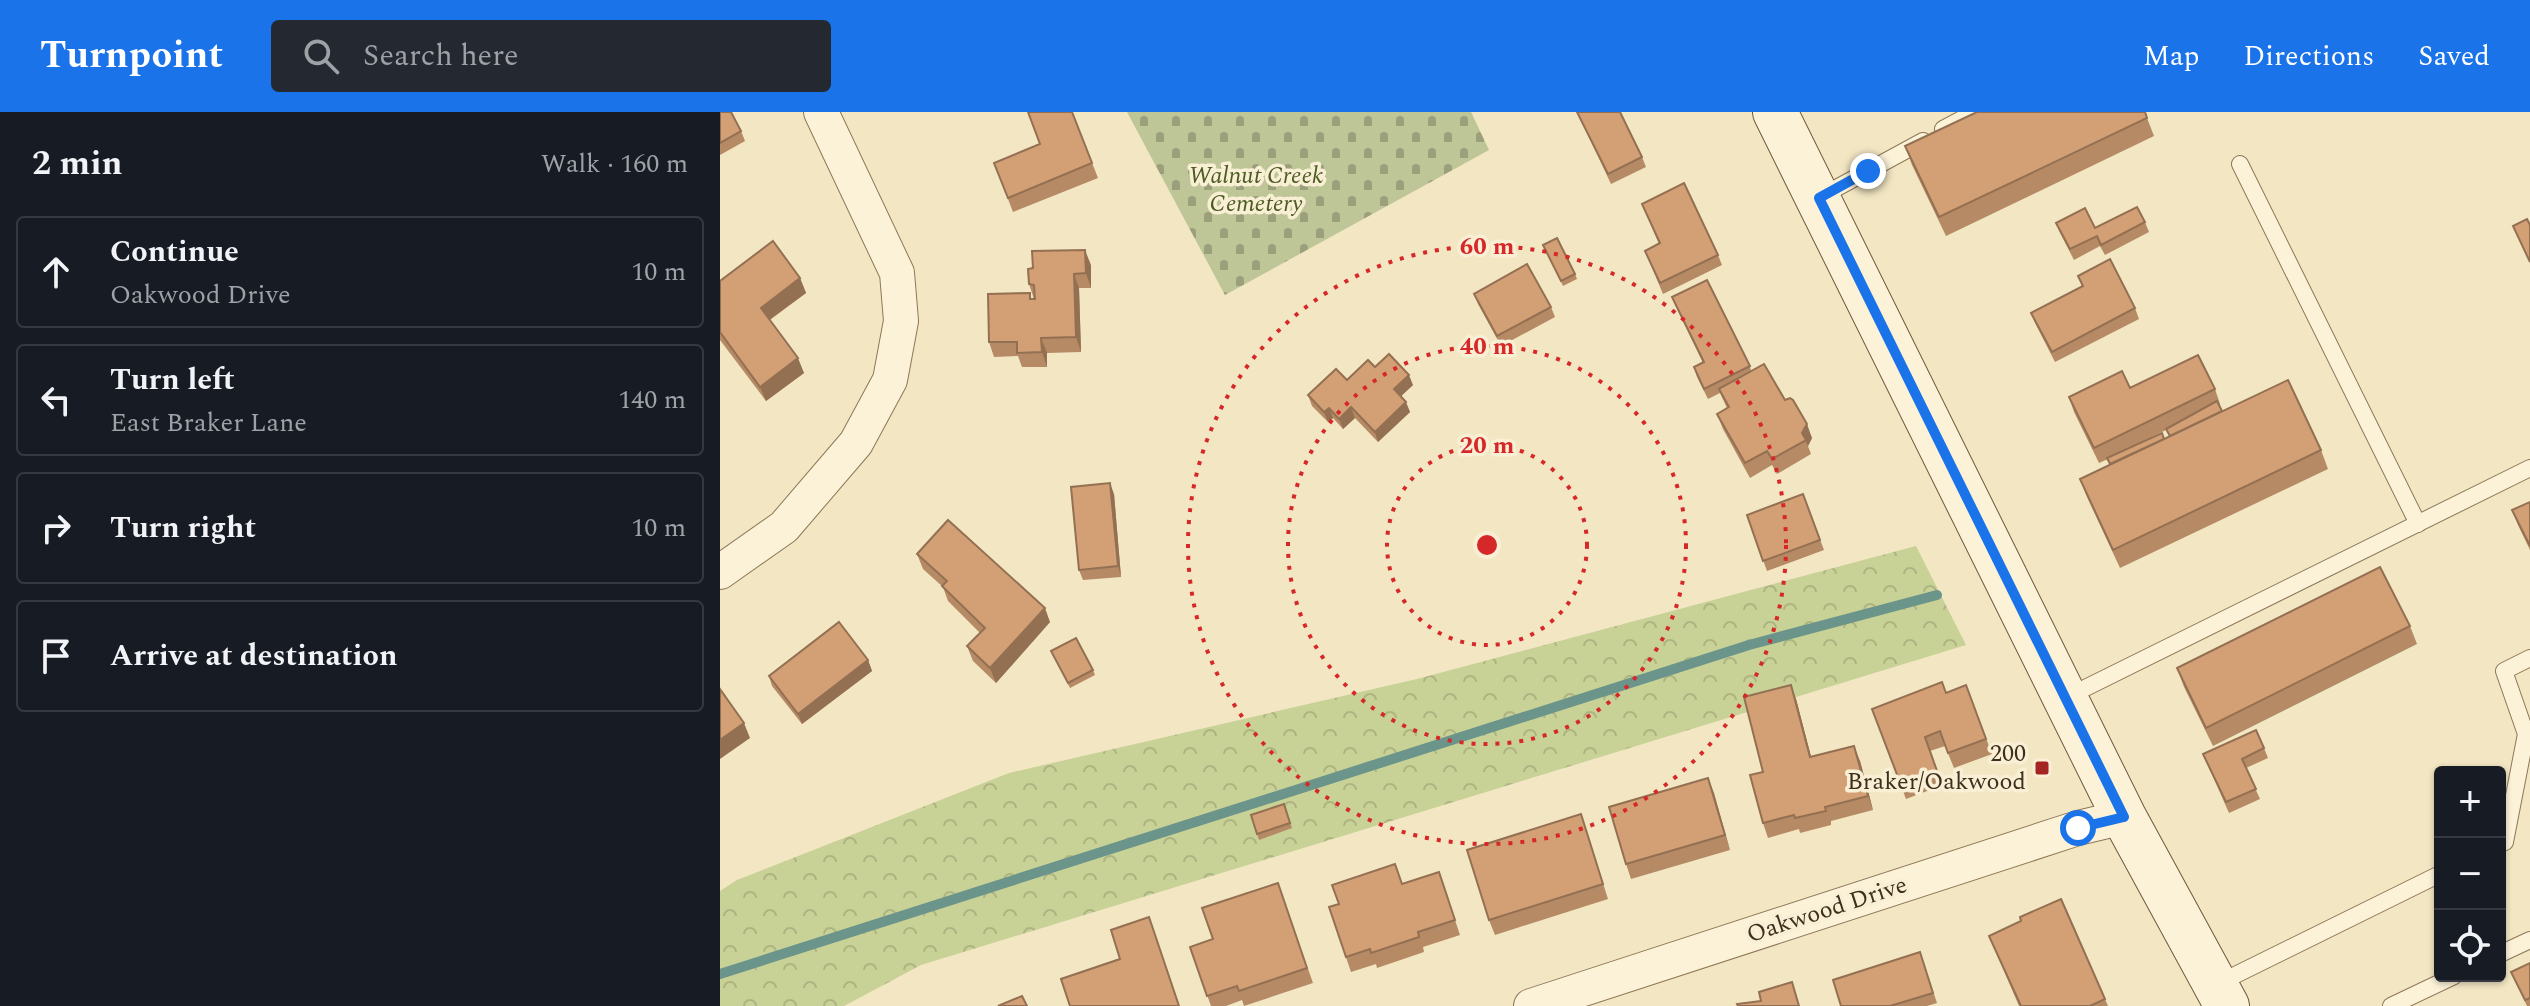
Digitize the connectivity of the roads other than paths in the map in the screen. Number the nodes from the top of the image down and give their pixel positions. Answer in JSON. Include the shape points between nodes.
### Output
{"nodes":[{"id":1,"x":821,"y":112,"type":"edge"},
{"id":2,"x":1975,"y":112,"type":"edge"},
{"id":3,"x":1782,"y":114,"type":"edge"},
{"id":4,"x":2240,"y":164,"type":"dead end"},
{"id":5,"x":1819,"y":198,"type":"junction"},
{"id":6,"x":2530,"y":468,"type":"edge"},
{"id":7,"x":2418,"y":524,"type":"junction"},
{"id":8,"x":720,"y":572,"type":"edge"},
{"id":9,"x":2530,"y":658,"type":"edge"},
{"id":10,"x":2065,"y":698,"type":"junction"},
{"id":11,"x":2124,"y":817,"type":"junction"},
{"id":12,"x":2506,"y":838,"type":"edge"},
{"id":13,"x":2434,"y":877,"type":"edge"},
{"id":14,"x":2530,"y":940,"type":"edge"},
{"id":15,"x":2506,"y":951,"type":"edge"},
{"id":16,"x":2441,"y":982,"type":"edge"},
{"id":17,"x":2222,"y":995,"type":"edge"},
{"id":18,"x":1531,"y":1006,"type":"edge"},
{"id":19,"x":2391,"y":1006,"type":"edge"}],
"edges":[{"from":1,"to":8,"type":"street","via":[[897,273],[901,321],[890,380],[856,443],[784,527]]},
{"from":2,"to":5,"type":"lane"},
{"from":3,"to":5,"type":"main road"},
{"from":4,"to":7,"type":"lane"},
{"from":5,"to":10,"type":"main road"},
{"from":6,"to":7,"type":"lane"},
{"from":7,"to":10,"type":"lane"},
{"from":9,"to":12,"type":"lane","via":[[2504,671],[2526,734]]},
{"from":10,"to":11,"type":"main road"},
{"from":11,"to":17,"type":"main road"},
{"from":11,"to":18,"type":"street","name":"Oakwood Drive"},
{"from":13,"to":17,"type":"lane"},
{"from":14,"to":15,"type":"lane"},
{"from":16,"to":19,"type":"lane"}]}
